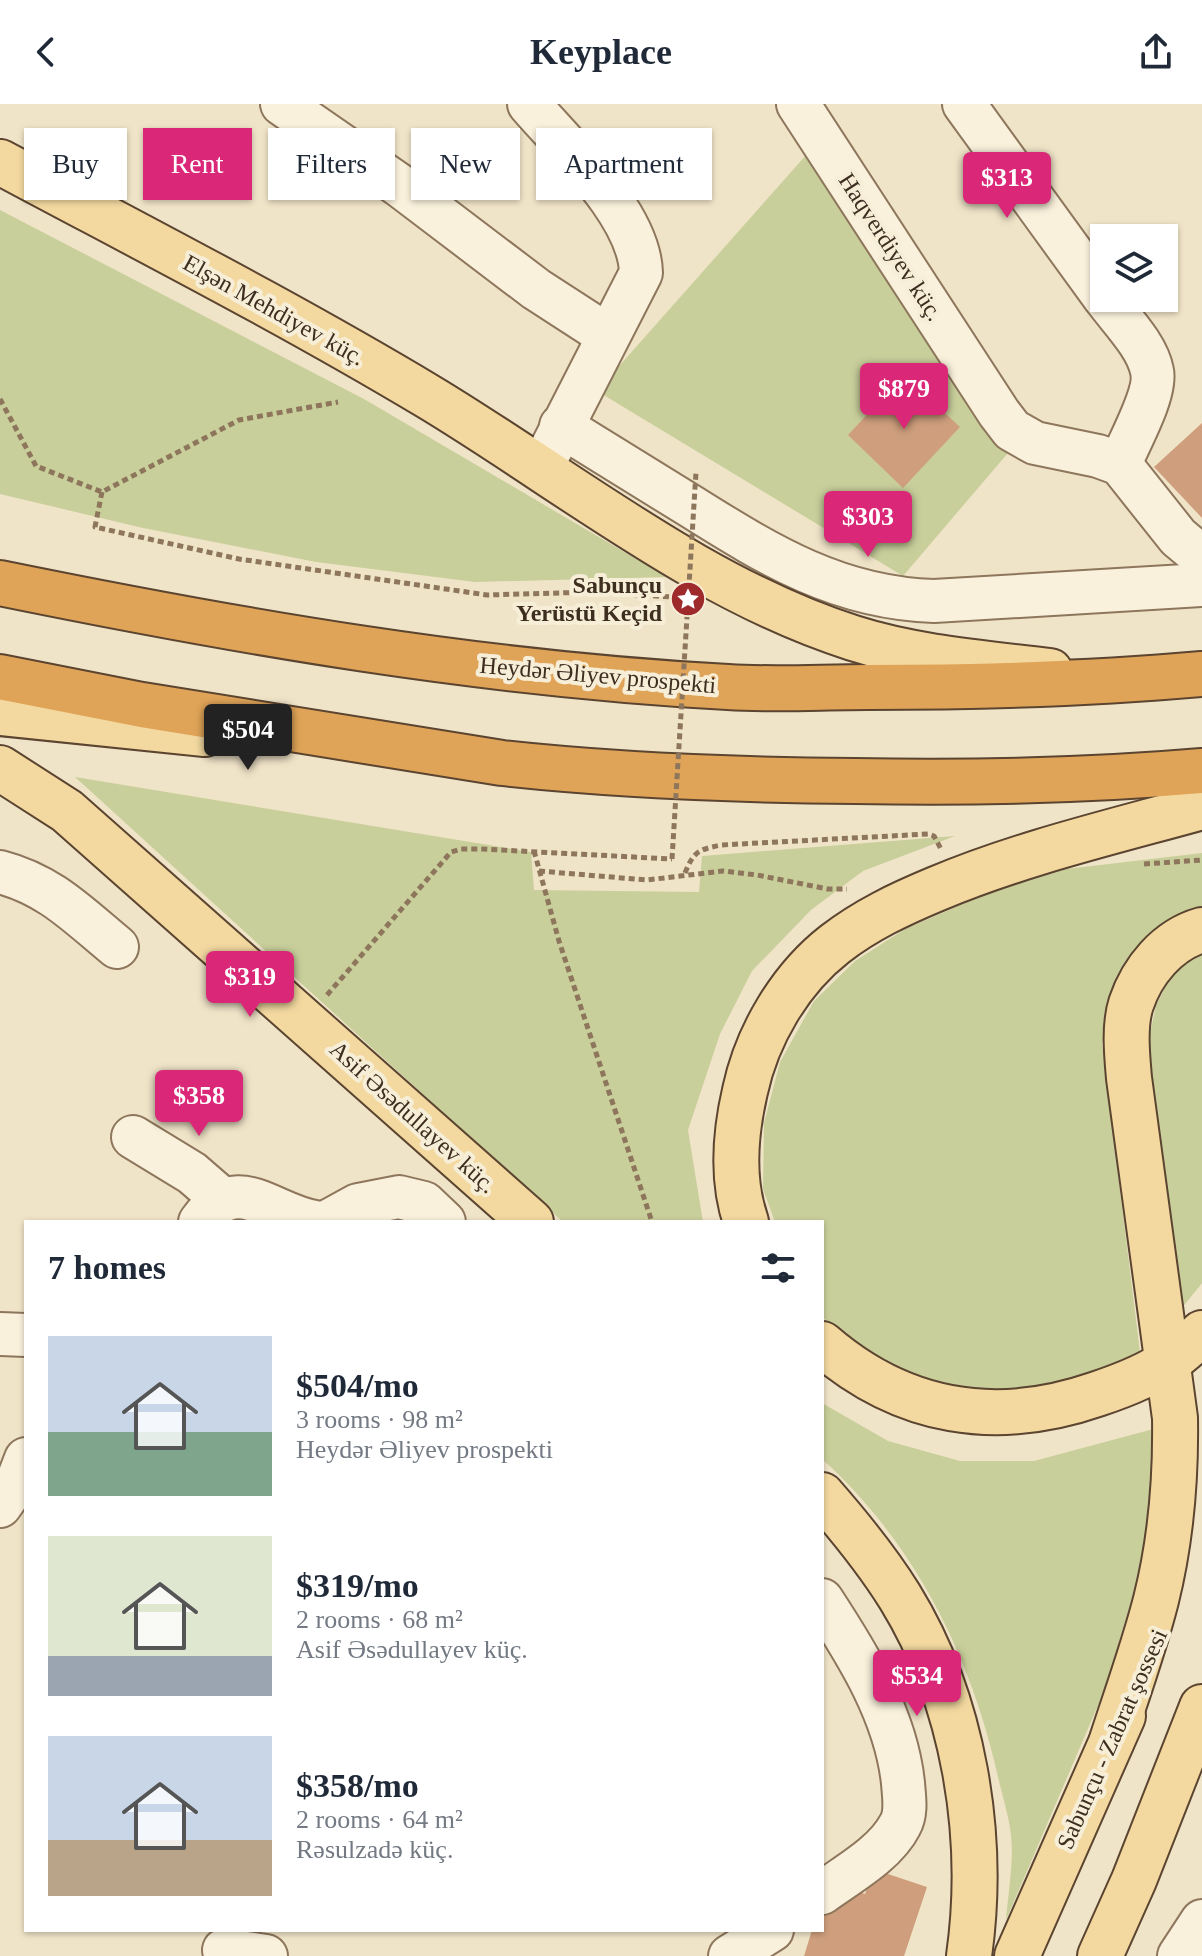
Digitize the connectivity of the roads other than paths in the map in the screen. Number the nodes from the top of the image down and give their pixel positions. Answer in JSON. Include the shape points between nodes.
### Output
{"nodes":[{"id":1,"x":282,"y":104,"type":"edge"},
{"id":2,"x":529,"y":104,"type":"edge"},
{"id":3,"x":798,"y":104,"type":"edge"},
{"id":4,"x":964,"y":104,"type":"edge"},
{"id":5,"x":0,"y":162,"type":"edge"},
{"id":6,"x":1090,"y":278,"type":"edge"},
{"id":7,"x":1115,"y":312,"type":"edge"},
{"id":8,"x":607,"y":335,"type":"junction"},
{"id":9,"x":561,"y":426,"type":"junction"},
{"id":10,"x":1120,"y":464,"type":"junction"},
{"id":11,"x":543,"y":468,"type":"junction"},
{"id":12,"x":1202,"y":557,"type":"edge"},
{"id":13,"x":0,"y":583,"type":"edge"},
{"id":14,"x":1202,"y":585,"type":"edge"},
{"id":15,"x":1202,"y":674,"type":"edge"},
{"id":16,"x":0,"y":677,"type":"edge"},
{"id":17,"x":1137,"y":680,"type":"junction"},
{"id":18,"x":0,"y":713,"type":"edge"},
{"id":19,"x":502,"y":763,"type":"junction"},
{"id":20,"x":0,"y":768,"type":"edge"},
{"id":21,"x":1202,"y":771,"type":"edge"},
{"id":22,"x":1202,"y":807,"type":"edge"},
{"id":23,"x":0,"y":872,"type":"edge"},
{"id":24,"x":1202,"y":930,"type":"edge"},
{"id":25,"x":117,"y":947,"type":"dead end"},
{"id":26,"x":133,"y":1137,"type":"dead end"},
{"id":27,"x":211,"y":1210,"type":"edge"},
{"id":28,"x":434,"y":1213,"type":"edge"},
{"id":29,"x":309,"y":1220,"type":"edge"},
{"id":30,"x":331,"y":1220,"type":"edge"},
{"id":31,"x":529,"y":1220,"type":"edge"},
{"id":32,"x":746,"y":1220,"type":"edge"},
{"id":33,"x":1202,"y":1333,"type":"edge"},
{"id":34,"x":0,"y":1334,"type":"edge"},
{"id":35,"x":24,"y":1335,"type":"edge"},
{"id":36,"x":824,"y":1346,"type":"edge"},
{"id":37,"x":1168,"y":1362,"type":"junction"},
{"id":38,"x":24,"y":1464,"type":"edge"},
{"id":39,"x":824,"y":1497,"type":"edge"},
{"id":40,"x":0,"y":1506,"type":"edge"},
{"id":41,"x":1202,"y":1521,"type":"edge"},
{"id":42,"x":824,"y":1603,"type":"edge"},
{"id":43,"x":1202,"y":1707,"type":"edge"},
{"id":44,"x":1112,"y":1740,"type":"junction"},
{"id":45,"x":1202,"y":1762,"type":"edge"},
{"id":46,"x":1134,"y":1880,"type":"junction"},
{"id":47,"x":824,"y":1892,"type":"edge"},
{"id":48,"x":1202,"y":1921,"type":"edge"},
{"id":49,"x":769,"y":1932,"type":"edge"},
{"id":50,"x":224,"y":1950,"type":"dead end"},
{"id":51,"x":266,"y":1956,"type":"edge"},
{"id":52,"x":730,"y":1956,"type":"edge"},
{"id":53,"x":969,"y":1956,"type":"edge"},
{"id":54,"x":1017,"y":1956,"type":"edge"},
{"id":55,"x":1100,"y":1956,"type":"edge"},
{"id":56,"x":1179,"y":1956,"type":"edge"}],
"edges":[{"from":1,"to":8,"type":"street"},
{"from":2,"to":8,"type":"street","via":[[619,209],[641,261],[641,273]]},
{"from":3,"to":10,"type":"street","name":"Haqverdiyev küç.","via":[[1012,430],[1035,443]]},
{"from":4,"to":6,"type":"street"},
{"from":5,"to":11,"type":"main road","name":"Elşən Mehdiyev küç.","via":[[310,328]]},
{"from":7,"to":10,"type":"street","via":[[1152,372],[1151,390]]},
{"from":8,"to":9,"type":"street"},
{"from":9,"to":11,"type":"street"},
{"from":9,"to":14,"type":"street","via":[[750,543],[800,571],[847,588],[934,601]]},
{"from":10,"to":12,"type":"street","via":[[1178,537]]},
{"from":11,"to":17,"type":"main road","name":"Elşən Mehdiyev küç.","via":[[717,578],[853,638],[961,660]]},
{"from":13,"to":17,"type":"highway","name":"Heydər Əliyev prospekti","via":[[375,651],[587,676],[731,687],[966,687]]},
{"from":15,"to":17,"type":"highway","name":"Heydər Əliyev prospekti"},
{"from":16,"to":19,"type":"highway"},
{"from":18,"to":19,"type":"main road"},
{"from":19,"to":21,"type":"highway","via":[[717,780],[958,783]]},
{"from":20,"to":31,"type":"main road","name":"Asif Əsədullayev küç.","via":[[67,811]]},
{"from":22,"to":32,"type":"main road","via":[[967,875],[888,909],[834,944],[787,996],[767,1027],[749,1072],[738,1123],[736,1168]]},
{"from":23,"to":25,"type":"street","via":[[51,893]]},
{"from":24,"to":37,"type":"main road","via":[[1163,951],[1146,974],[1131,1005],[1127,1047]]},
{"from":26,"to":27,"type":"street","via":[[192,1173]]},
{"from":27,"to":29,"type":"street","via":[[241,1196]]},
{"from":28,"to":30,"type":"street","via":[[399,1197],[358,1205]]},
{"from":33,"to":37,"type":"main road"},
{"from":34,"to":35,"type":"street"},
{"from":36,"to":37,"type":"main road","via":[[878,1383],[919,1401],[1009,1413],[1059,1407],[1116,1388]]},
{"from":37,"to":44,"type":"main road","via":[[1176,1456],[1169,1536],[1156,1600]]},
{"from":38,"to":40,"type":"street"},
{"from":39,"to":53,"type":"main road","via":[[901,1599],[949,1706],[971,1819],[975,1914]]},
{"from":41,"to":44,"type":"main road","name":"Sabunçu - Zabrat şossesi"},
{"from":42,"to":47,"type":"street","via":[[883,1709],[901,1760],[905,1804],[902,1823],[889,1843]]},
{"from":43,"to":46,"type":"main road"},
{"from":44,"to":54,"type":"main road","name":"Sabunçu - Zabrat şossesi"},
{"from":45,"to":46,"type":"main road"},
{"from":46,"to":55,"type":"main road"},
{"from":48,"to":56,"type":"street"},
{"from":49,"to":52,"type":"street"},
{"from":50,"to":51,"type":"street"}]}
